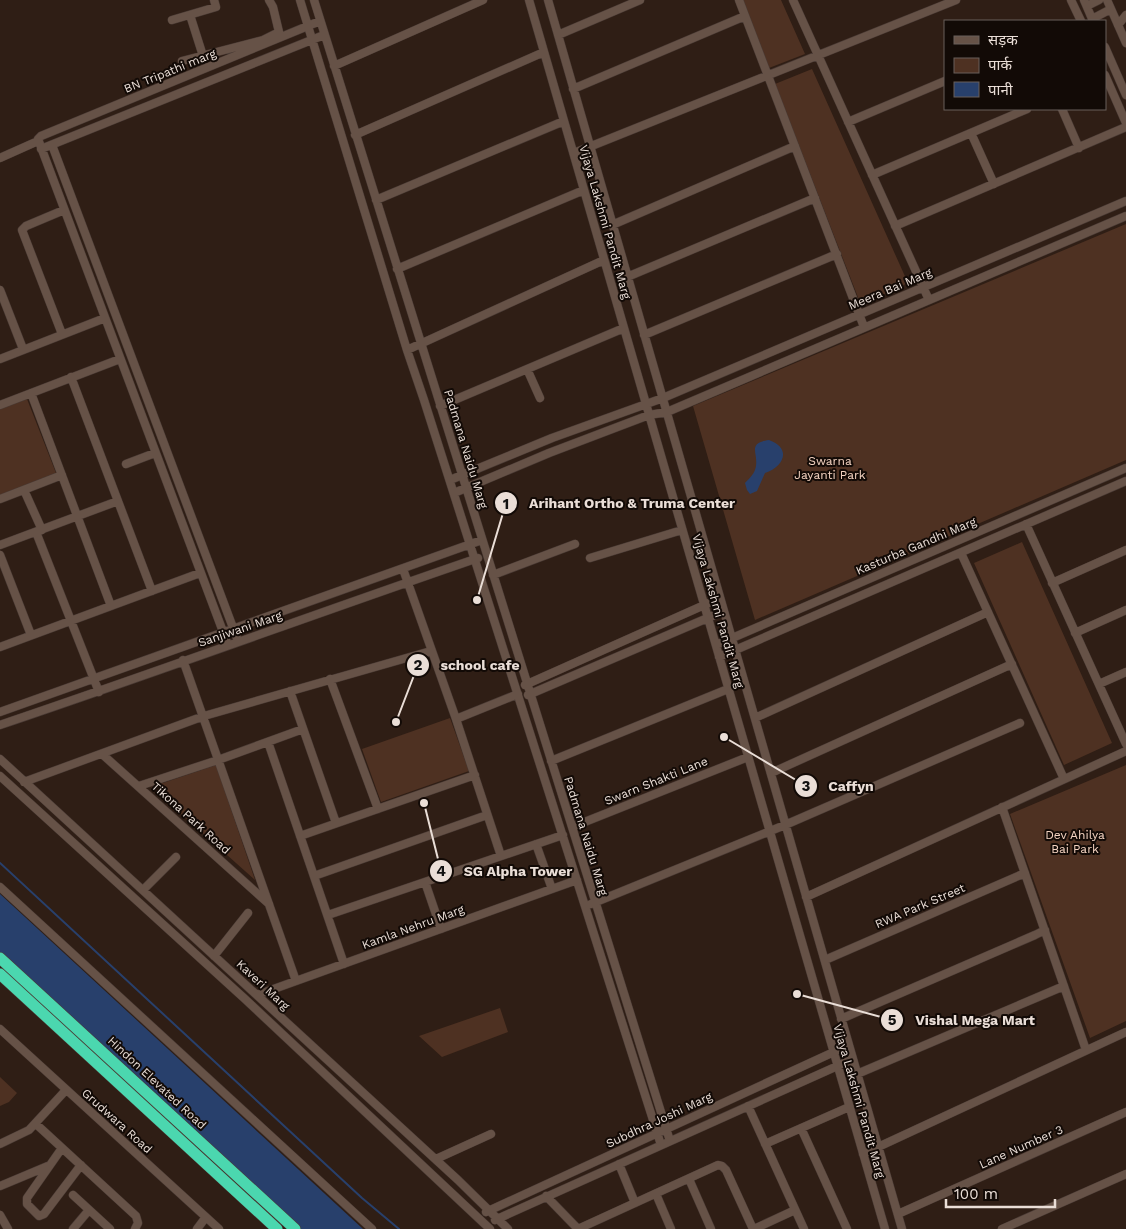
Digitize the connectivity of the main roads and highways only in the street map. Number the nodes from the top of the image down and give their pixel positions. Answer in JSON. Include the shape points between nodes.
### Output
{"nodes":[{"id":1,"x":0,"y":958,"type":"edge"},
{"id":2,"x":0,"y":974,"type":"edge"},
{"id":3,"x":277,"y":1229,"type":"edge"},
{"id":4,"x":295,"y":1229,"type":"edge"}],
"edges":[{"from":1,"to":4,"type":"highway","name":"Hindon Elevated Road"},
{"from":2,"to":3,"type":"highway","name":"Hindon Elevated Road"}]}
